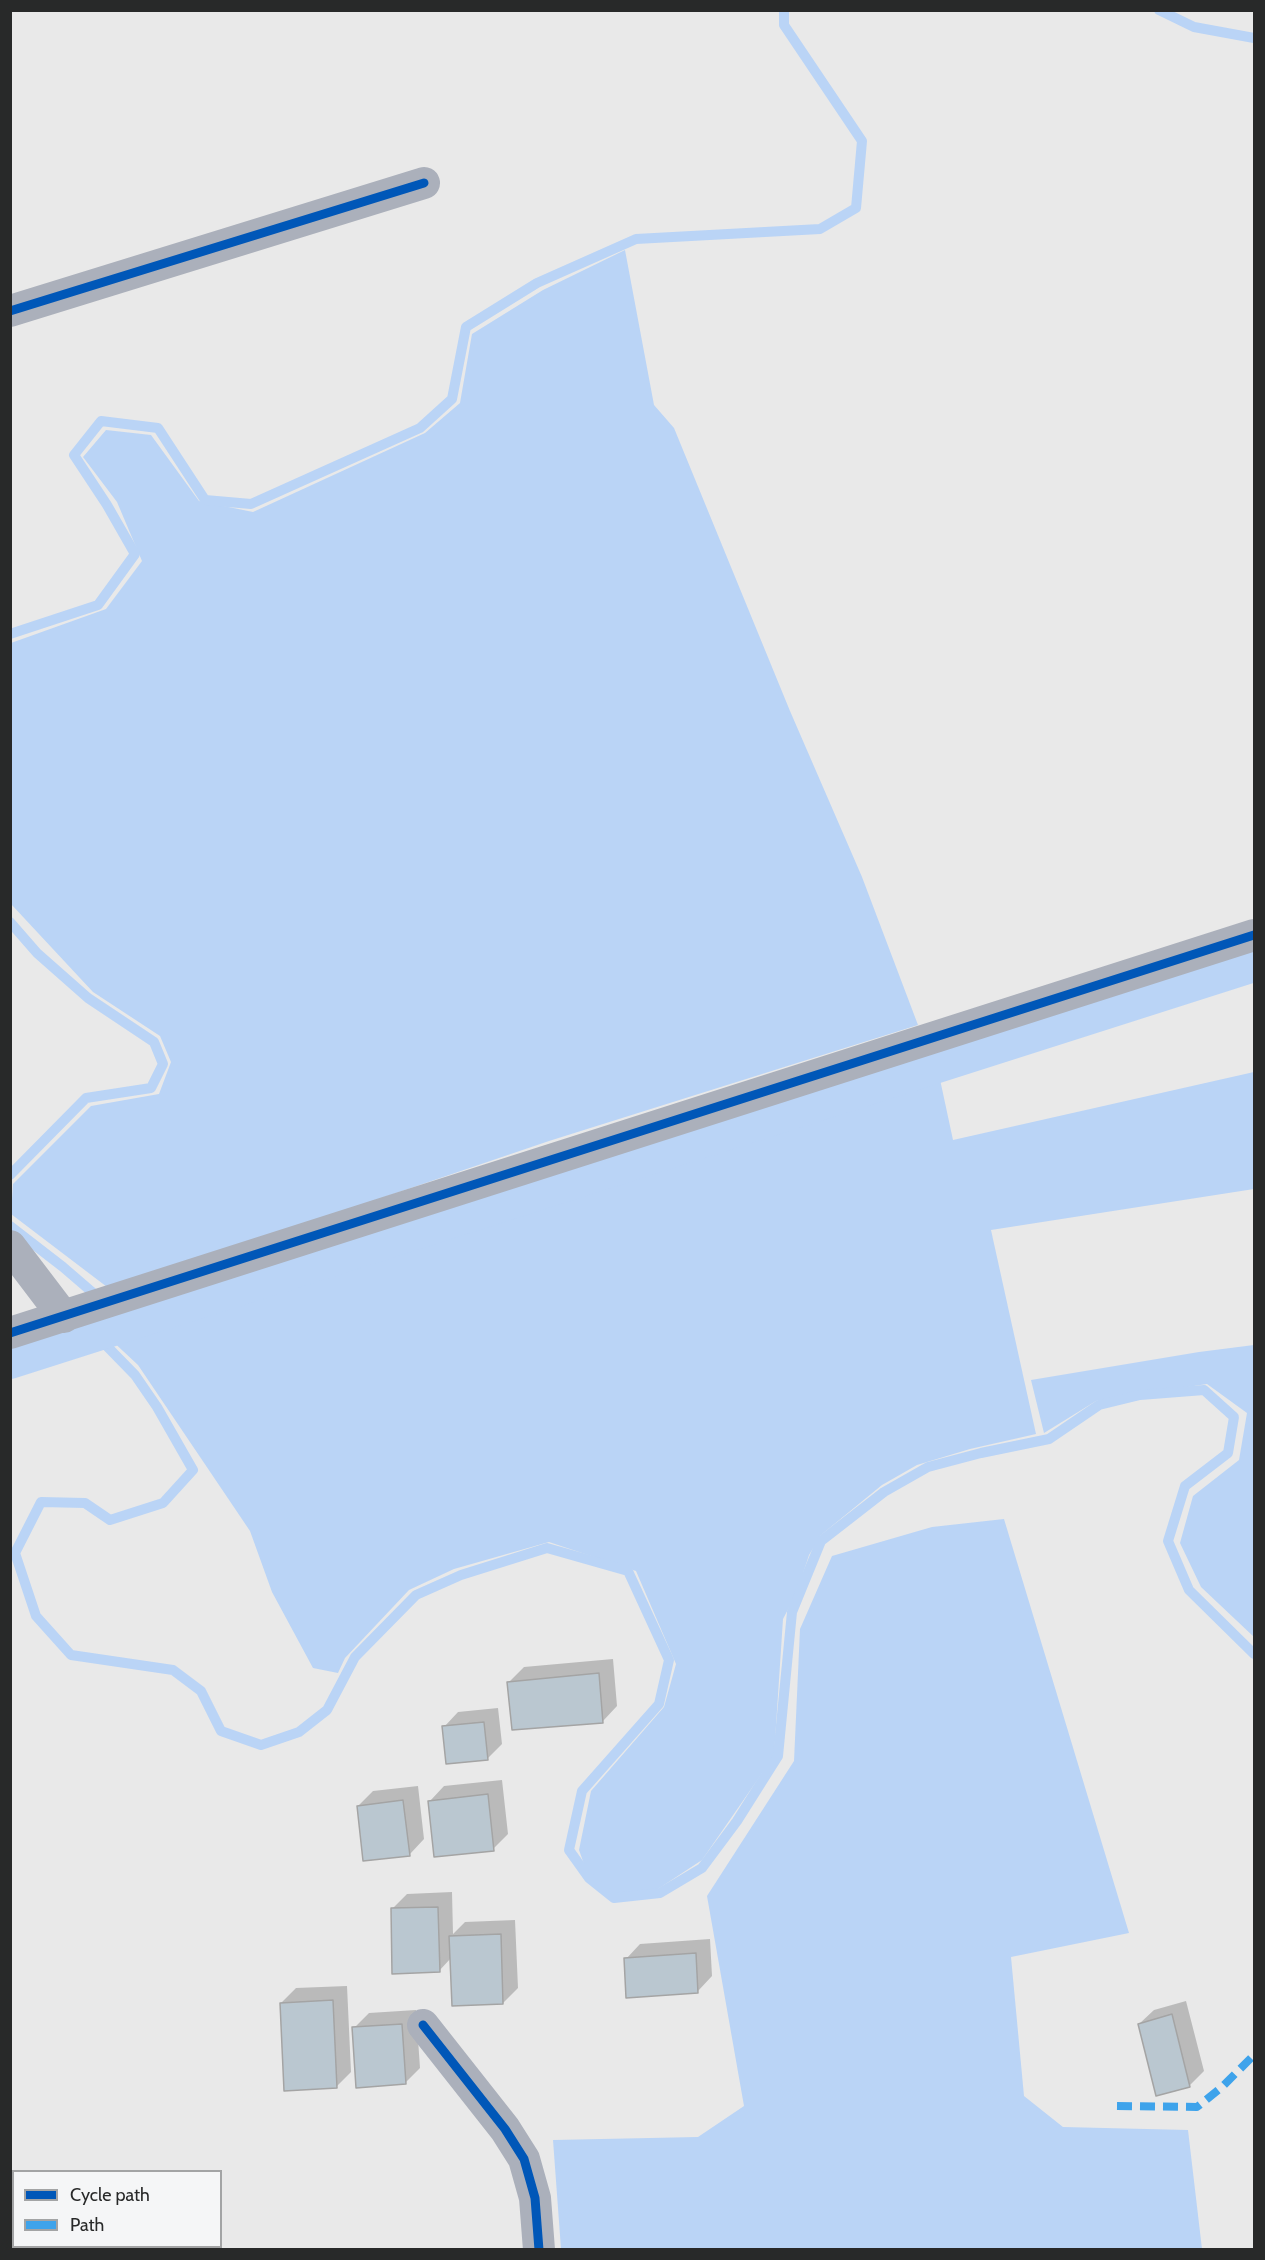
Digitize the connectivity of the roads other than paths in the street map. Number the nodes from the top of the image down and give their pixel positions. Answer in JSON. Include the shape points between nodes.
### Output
{"nodes":[{"id":1,"x":424,"y":183,"type":"dead end"},
{"id":2,"x":10,"y":311,"type":"edge"},
{"id":3,"x":1254,"y":935,"type":"edge"},
{"id":4,"x":10,"y":1246,"type":"edge"},
{"id":5,"x":64,"y":1317,"type":"junction"},
{"id":6,"x":10,"y":1333,"type":"edge"},
{"id":7,"x":423,"y":2025,"type":"dead end"},
{"id":8,"x":539,"y":2250,"type":"edge"}],
"edges":[{"from":1,"to":2,"type":"street"},
{"from":3,"to":5,"type":"street"},
{"from":4,"to":5,"type":"street"},
{"from":5,"to":6,"type":"street"},
{"from":7,"to":8,"type":"street","via":[[524,2159],[535,2198]]}]}
